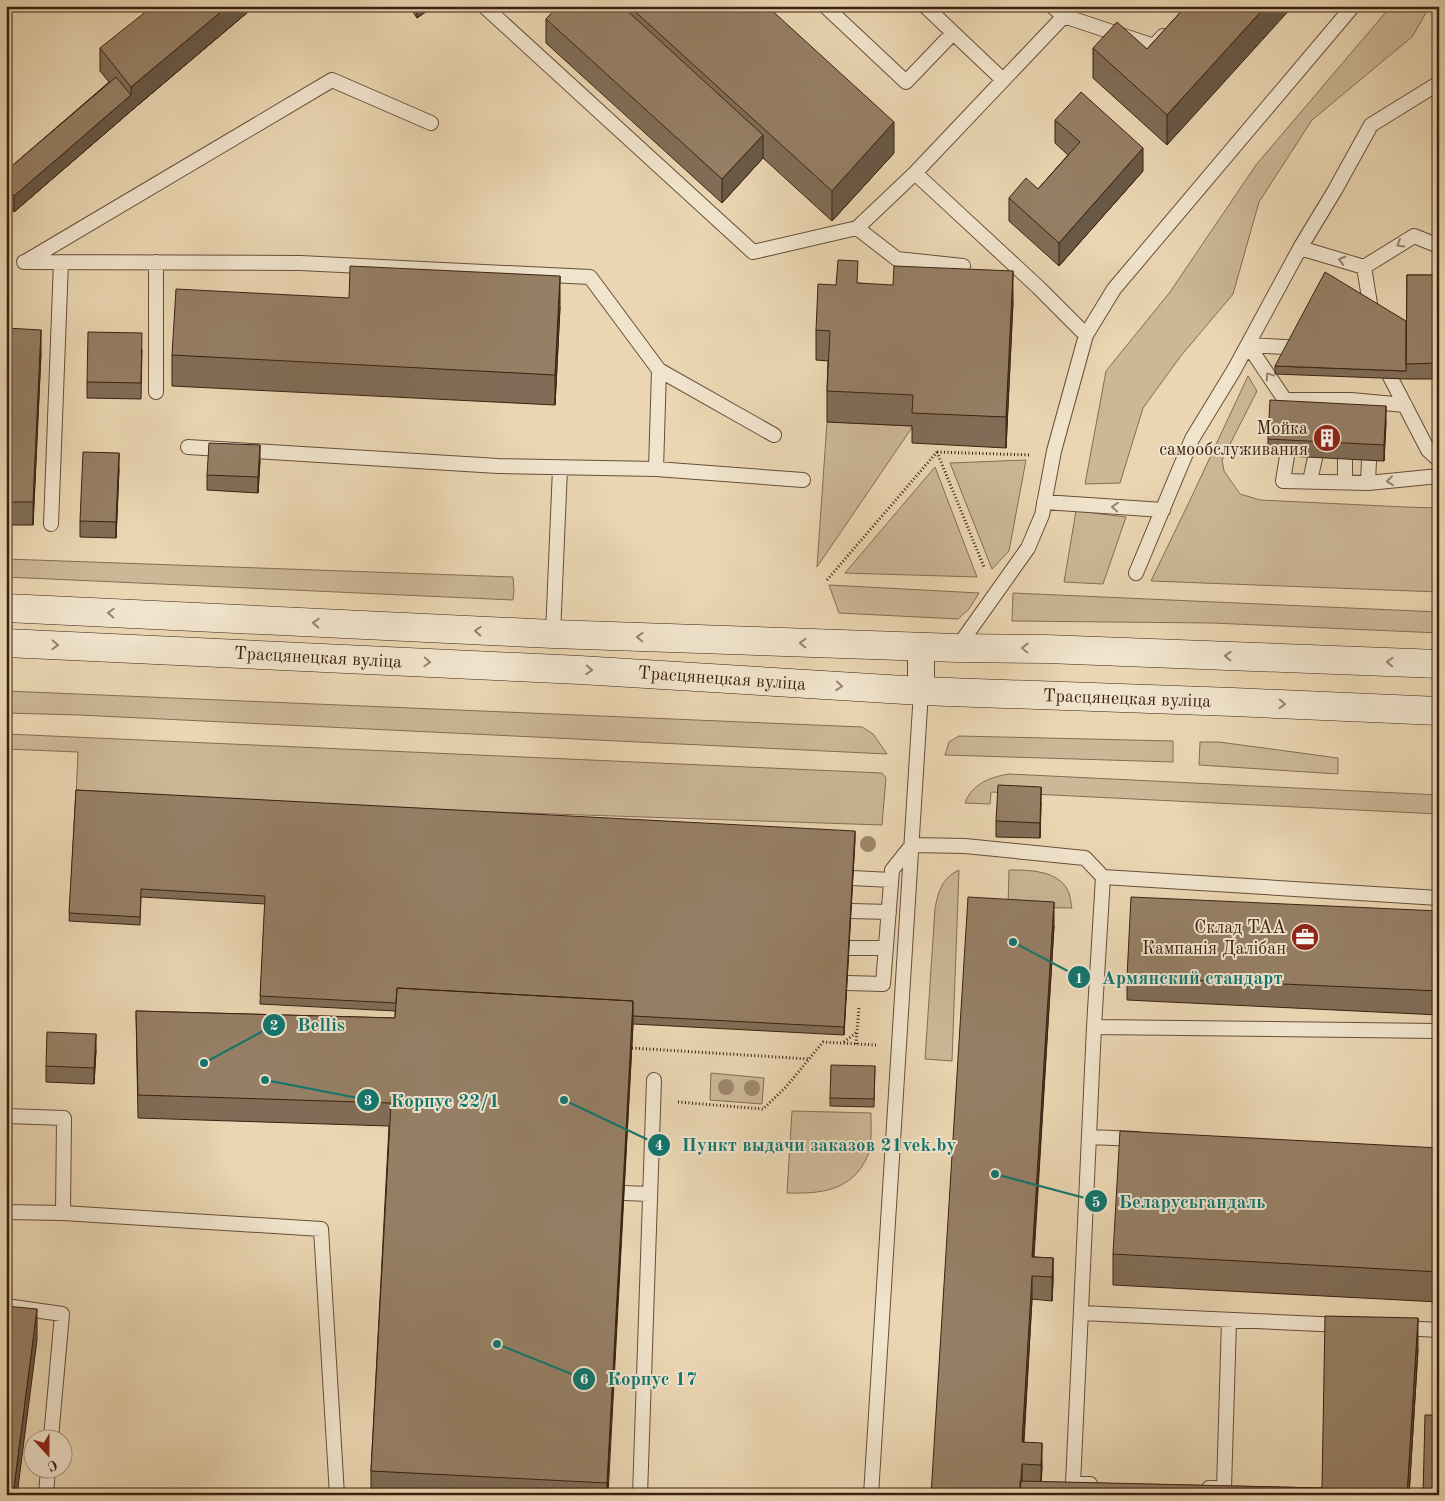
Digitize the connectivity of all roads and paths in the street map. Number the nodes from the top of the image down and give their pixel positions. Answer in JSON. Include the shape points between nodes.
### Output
{"nodes":[{"id":1,"x":484,"y":6,"type":"edge"},
{"id":2,"x":825,"y":6,"type":"edge"},
{"id":3,"x":925,"y":6,"type":"edge"},
{"id":4,"x":1052,"y":6,"type":"edge"},
{"id":5,"x":1353,"y":6,"type":"edge"},
{"id":6,"x":1064,"y":16,"type":"junction"},
{"id":7,"x":1172,"y":26,"type":"edge"},
{"id":8,"x":953,"y":33,"type":"junction"},
{"id":9,"x":1003,"y":80,"type":"junction"},
{"id":10,"x":1439,"y":83,"type":"edge"},
{"id":11,"x":431,"y":123,"type":"dead end"},
{"id":12,"x":915,"y":173,"type":"junction"},
{"id":13,"x":857,"y":228,"type":"junction"},
{"id":14,"x":1439,"y":246,"type":"edge"},
{"id":15,"x":1300,"y":248,"type":"junction"},
{"id":16,"x":61,"y":262,"type":"junction"},
{"id":17,"x":156,"y":262,"type":"junction"},
{"id":18,"x":963,"y":266,"type":"dead end"},
{"id":19,"x":1364,"y":266,"type":"junction"},
{"id":20,"x":1374,"y":327,"type":"edge"},
{"id":21,"x":1086,"y":335,"type":"junction"},
{"id":22,"x":1248,"y":344,"type":"junction"},
{"id":23,"x":1318,"y":348,"type":"edge"},
{"id":24,"x":1377,"y":352,"type":"edge"},
{"id":25,"x":659,"y":370,"type":"junction"},
{"id":26,"x":156,"y":392,"type":"dead end"},
{"id":27,"x":1285,"y":400,"type":"junction"},
{"id":28,"x":1405,"y":405,"type":"junction"},
{"id":29,"x":1287,"y":417,"type":"edge"},
{"id":30,"x":774,"y":436,"type":"dead end"},
{"id":31,"x":188,"y":447,"type":"dead end"},
{"id":32,"x":937,"y":452,"type":"junction"},
{"id":33,"x":1034,"y":455,"type":"dead end"},
{"id":34,"x":1287,"y":456,"type":"edge"},
{"id":35,"x":1315,"y":458,"type":"edge"},
{"id":36,"x":1346,"y":459,"type":"edge"},
{"id":37,"x":1369,"y":460,"type":"edge"},
{"id":38,"x":1439,"y":460,"type":"edge"},
{"id":39,"x":560,"y":468,"type":"junction"},
{"id":40,"x":656,"y":469,"type":"junction"},
{"id":41,"x":1439,"y":476,"type":"edge"},
{"id":42,"x":803,"y":480,"type":"dead end"},
{"id":43,"x":1310,"y":481,"type":"junction"},
{"id":44,"x":1345,"y":481,"type":"junction"},
{"id":45,"x":1368,"y":483,"type":"junction"},
{"id":46,"x":1044,"y":502,"type":"junction"},
{"id":47,"x":1163,"y":510,"type":"junction"},
{"id":48,"x":51,"y":524,"type":"dead end"},
{"id":49,"x":986,"y":570,"type":"dead end"},
{"id":50,"x":1136,"y":573,"type":"dead end"},
{"id":51,"x":827,"y":580,"type":"dead end"},
{"id":52,"x":6,"y":608,"type":"edge"},
{"id":53,"x":553,"y":634,"type":"junction"},
{"id":54,"x":6,"y":643,"type":"edge"},
{"id":55,"x":921,"y":646,"type":"junction"},
{"id":56,"x":957,"y":648,"type":"junction"},
{"id":57,"x":1439,"y":664,"type":"edge"},
{"id":58,"x":921,"y":691,"type":"junction"},
{"id":59,"x":1439,"y":711,"type":"edge"},
{"id":60,"x":912,"y":844,"type":"junction"},
{"id":61,"x":1103,"y":877,"type":"junction"},
{"id":62,"x":852,"y":878,"type":"edge"},
{"id":63,"x":891,"y":880,"type":"junction"},
{"id":64,"x":1439,"y":898,"type":"edge"},
{"id":65,"x":851,"y":911,"type":"edge"},
{"id":66,"x":889,"y":912,"type":"junction"},
{"id":67,"x":849,"y":948,"type":"edge"},
{"id":68,"x":886,"y":948,"type":"junction"},
{"id":69,"x":854,"y":983,"type":"joint"},
{"id":70,"x":1094,"y":1027,"type":"junction"},
{"id":71,"x":857,"y":1031,"type":"junction"},
{"id":72,"x":1439,"y":1031,"type":"edge"},
{"id":73,"x":844,"y":1042,"type":"junction"},
{"id":74,"x":856,"y":1044,"type":"junction"},
{"id":75,"x":899,"y":1047,"type":"junction"},
{"id":76,"x":632,"y":1048,"type":"edge"},
{"id":77,"x":809,"y":1059,"type":"junction"},
{"id":78,"x":654,"y":1080,"type":"dead end"},
{"id":79,"x":653,"y":1101,"type":"junction"},
{"id":80,"x":6,"y":1116,"type":"edge"},
{"id":81,"x":1089,"y":1137,"type":"junction"},
{"id":82,"x":1147,"y":1140,"type":"edge"},
{"id":83,"x":624,"y":1193,"type":"edge"},
{"id":84,"x":649,"y":1194,"type":"junction"},
{"id":85,"x":6,"y":1212,"type":"edge"},
{"id":86,"x":63,"y":1213,"type":"junction"},
{"id":87,"x":6,"y":1306,"type":"edge"},
{"id":88,"x":1081,"y":1313,"type":"junction"},
{"id":89,"x":1229,"y":1320,"type":"junction"},
{"id":90,"x":1359,"y":1326,"type":"edge"},
{"id":91,"x":1389,"y":1328,"type":"edge"},
{"id":92,"x":1439,"y":1330,"type":"edge"},
{"id":93,"x":52,"y":1428,"type":"edge"},
{"id":94,"x":47,"y":1478,"type":"edge"},
{"id":95,"x":1101,"y":1485,"type":"edge"},
{"id":96,"x":1196,"y":1487,"type":"edge"},
{"id":97,"x":46,"y":1495,"type":"edge"},
{"id":98,"x":337,"y":1495,"type":"edge"},
{"id":99,"x":640,"y":1495,"type":"edge"},
{"id":100,"x":871,"y":1495,"type":"edge"}],
"edges":[{"from":1,"to":13,"type":"lane","via":[[753,252]]},
{"from":2,"to":8,"type":"lane","via":[[906,82]]},
{"from":3,"to":8,"type":"lane"},
{"from":4,"to":6,"type":"lane"},
{"from":5,"to":21,"type":"lane","via":[[1114,289]]},
{"from":6,"to":7,"type":"lane","via":[[1154,46]]},
{"from":6,"to":9,"type":"lane"},
{"from":8,"to":9,"type":"lane"},
{"from":9,"to":12,"type":"lane"},
{"from":10,"to":15,"type":"lane","via":[[1371,125]]},
{"from":11,"to":16,"type":"lane","via":[[332,80],[24,262]]},
{"from":12,"to":13,"type":"lane"},
{"from":12,"to":21,"type":"lane"},
{"from":13,"to":18,"type":"lane","via":[[897,259]]},
{"from":14,"to":19,"type":"lane","one_way":true,"via":[[1414,236]]},
{"from":19,"to":15,"type":"lane","one_way":true},
{"from":15,"to":22,"type":"lane"},
{"from":16,"to":17,"type":"lane"},
{"from":16,"to":48,"type":"lane"},
{"from":17,"to":25,"type":"lane","via":[[300,263],[590,277]]},
{"from":17,"to":26,"type":"lane"},
{"from":19,"to":20,"type":"lane"},
{"from":21,"to":46,"type":"lane","via":[[1054,451]]},
{"from":22,"to":23,"type":"lane"},
{"from":27,"to":22,"type":"lane","one_way":true},
{"from":22,"to":47,"type":"lane","via":[[1192,439]]},
{"from":24,"to":28,"type":"lane"},
{"from":25,"to":30,"type":"lane"},
{"from":25,"to":40,"type":"lane"},
{"from":27,"to":28,"type":"lane","via":[[1373,408]]},
{"from":27,"to":29,"type":"lane"},
{"from":28,"to":38,"type":"lane","via":[[1428,450]]},
{"from":31,"to":39,"type":"lane"},
{"from":32,"to":33,"type":"path"},
{"from":32,"to":49,"type":"path"},
{"from":32,"to":51,"type":"path"},
{"from":34,"to":43,"type":"lane","via":[[1283,481]]},
{"from":35,"to":43,"type":"lane"},
{"from":36,"to":44,"type":"lane"},
{"from":37,"to":45,"type":"lane"},
{"from":39,"to":40,"type":"lane"},
{"from":39,"to":53,"type":"lane"},
{"from":40,"to":42,"type":"lane"},
{"from":41,"to":45,"type":"lane","one_way":true},
{"from":43,"to":44,"type":"lane"},
{"from":44,"to":45,"type":"lane"},
{"from":47,"to":46,"type":"lane","one_way":true},
{"from":46,"to":56,"type":"lane","via":[[1028,548]]},
{"from":47,"to":50,"type":"lane"},
{"from":53,"to":52,"type":"main road","name":"Трасцянецкая вуліца","one_way":true},
{"from":55,"to":53,"type":"main road","name":"Трасцянецкая вуліца","one_way":true},
{"from":54,"to":58,"type":"main road","name":"Трасцянецкая вуліца","one_way":true,"via":[[580,670]]},
{"from":55,"to":56,"type":"main road","name":"Трасцянецкая вуліца"},
{"from":55,"to":58,"type":"street"},
{"from":57,"to":56,"type":"main road","name":"Трасцянецкая вуліца","one_way":true},
{"from":58,"to":59,"type":"main road","name":"Трасцянецкая вуліца","one_way":true},
{"from":58,"to":60,"type":"lane"},
{"from":60,"to":61,"type":"lane","via":[[1085,858]]},
{"from":60,"to":63,"type":"lane","via":[[892,870]]},
{"from":60,"to":75,"type":"lane"},
{"from":61,"to":64,"type":"lane"},
{"from":61,"to":70,"type":"lane"},
{"from":62,"to":63,"type":"lane"},
{"from":63,"to":66,"type":"lane"},
{"from":65,"to":66,"type":"lane"},
{"from":66,"to":68,"type":"lane"},
{"from":67,"to":68,"type":"lane"},
{"from":68,"to":69,"type":"lane","via":[[884,984]]},
{"from":69,"to":71,"type":"path"},
{"from":70,"to":72,"type":"lane"},
{"from":70,"to":81,"type":"lane"},
{"from":71,"to":73,"type":"path"},
{"from":71,"to":74,"type":"path"},
{"from":73,"to":74,"type":"path"},
{"from":73,"to":77,"type":"path","via":[[823,1042]]},
{"from":74,"to":75,"type":"path"},
{"from":75,"to":100,"type":"lane"},
{"from":76,"to":77,"type":"path"},
{"from":77,"to":79,"type":"path","via":[[763,1109]]},
{"from":78,"to":79,"type":"lane"},
{"from":79,"to":84,"type":"lane"},
{"from":80,"to":86,"type":"lane","via":[[64,1118]]},
{"from":81,"to":82,"type":"lane"},
{"from":81,"to":88,"type":"lane"},
{"from":83,"to":84,"type":"lane"},
{"from":84,"to":99,"type":"lane"},
{"from":85,"to":86,"type":"lane"},
{"from":86,"to":98,"type":"lane","via":[[321,1229]]},
{"from":87,"to":93,"type":"lane","via":[[62,1314]]},
{"from":88,"to":89,"type":"lane"},
{"from":88,"to":95,"type":"lane","via":[[1073,1484]]},
{"from":89,"to":90,"type":"lane"},
{"from":89,"to":96,"type":"lane","via":[[1224,1488]]},
{"from":91,"to":92,"type":"lane"},
{"from":94,"to":97,"type":"lane"}]}
